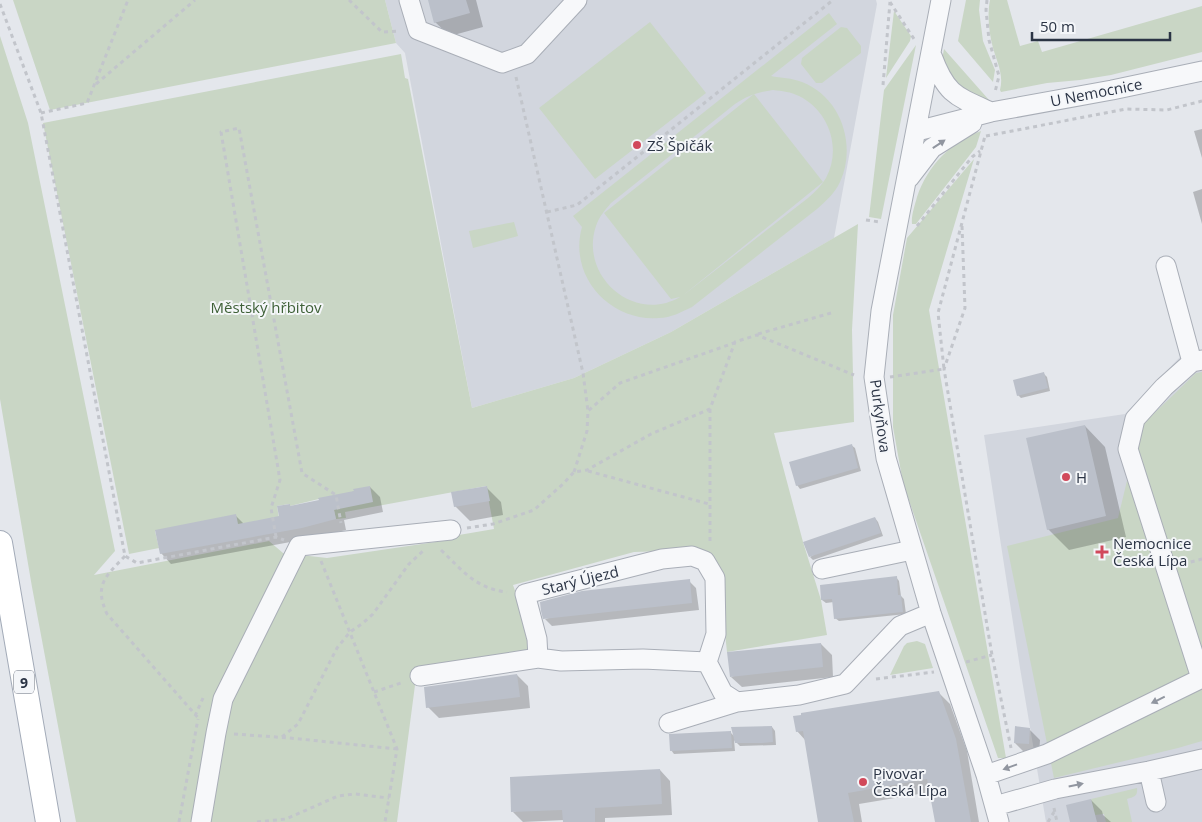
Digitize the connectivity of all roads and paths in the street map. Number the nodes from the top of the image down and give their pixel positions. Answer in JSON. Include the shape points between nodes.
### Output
{"nodes":[{"id":1,"x":128,"y":0,"type":"edge"},
{"id":2,"x":195,"y":0,"type":"edge"},
{"id":3,"x":350,"y":0,"type":"edge"},
{"id":4,"x":409,"y":0,"type":"edge"},
{"id":5,"x":577,"y":0,"type":"edge"},
{"id":6,"x":833,"y":0,"type":"edge"},
{"id":7,"x":941,"y":0,"type":"edge"},
{"id":8,"x":987,"y":0,"type":"edge"},
{"id":9,"x":890,"y":1,"type":"edge"},
{"id":10,"x":0,"y":4,"type":"edge"},
{"id":11,"x":382,"y":32,"type":"dead end"},
{"id":12,"x":914,"y":39,"type":"dead end"},
{"id":13,"x":931,"y":54,"type":"junction"},
{"id":14,"x":512,"y":59,"type":"junction"},
{"id":15,"x":1202,"y":71,"type":"edge"},
{"id":16,"x":94,"y":85,"type":"junction"},
{"id":17,"x":883,"y":85,"type":"dead end"},
{"id":18,"x":1202,"y":100,"type":"edge"},
{"id":19,"x":992,"y":105,"type":"junction"},
{"id":20,"x":41,"y":113,"type":"junction"},
{"id":21,"x":917,"y":131,"type":"junction"},
{"id":22,"x":987,"y":131,"type":"dead end"},
{"id":23,"x":986,"y":136,"type":"junction"},
{"id":24,"x":980,"y":150,"type":"junction"},
{"id":25,"x":907,"y":181,"type":"junction"},
{"id":26,"x":547,"y":212,"type":"junction"},
{"id":27,"x":866,"y":220,"type":"dead end"},
{"id":28,"x":881,"y":222,"type":"dead end"},
{"id":29,"x":917,"y":226,"type":"dead end"},
{"id":30,"x":962,"y":226,"type":"junction"},
{"id":31,"x":1166,"y":266,"type":"dead end"},
{"id":32,"x":831,"y":312,"type":"dead end"},
{"id":33,"x":757,"y":335,"type":"junction"},
{"id":34,"x":735,"y":342,"type":"junction"},
{"id":35,"x":1197,"y":361,"type":"edge"},
{"id":36,"x":944,"y":369,"type":"junction"},
{"id":37,"x":854,"y":375,"type":"dead end"},
{"id":38,"x":890,"y":377,"type":"dead end"},
{"id":39,"x":710,"y":410,"type":"junction"},
{"id":40,"x":588,"y":411,"type":"junction"},
{"id":41,"x":588,"y":470,"type":"junction"},
{"id":42,"x":574,"y":472,"type":"junction"},
{"id":43,"x":709,"y":504,"type":"junction"},
{"id":44,"x":451,"y":530,"type":"joint"},
{"id":45,"x":276,"y":536,"type":"junction"},
{"id":46,"x":432,"y":538,"type":"junction"},
{"id":47,"x":345,"y":541,"type":"junction"},
{"id":48,"x":0,"y":543,"type":"edge"},
{"id":49,"x":306,"y":545,"type":"junction"},
{"id":50,"x":912,"y":550,"type":"junction"},
{"id":51,"x":125,"y":556,"type":"junction"},
{"id":52,"x":1202,"y":559,"type":"edge"},
{"id":53,"x":705,"y":561,"type":"junction"},
{"id":54,"x":1179,"y":565,"type":"dead end"},
{"id":55,"x":822,"y":569,"type":"dead end"},
{"id":56,"x":525,"y":594,"type":"junction"},
{"id":57,"x":931,"y":613,"type":"junction"},
{"id":58,"x":350,"y":632,"type":"junction"},
{"id":59,"x":992,"y":655,"type":"junction"},
{"id":60,"x":538,"y":658,"type":"junction"},
{"id":61,"x":707,"y":662,"type":"junction"},
{"id":62,"x":966,"y":662,"type":"dead end"},
{"id":63,"x":934,"y":672,"type":"dead end"},
{"id":64,"x":420,"y":676,"type":"joint"},
{"id":65,"x":1202,"y":678,"type":"edge"},
{"id":66,"x":845,"y":684,"type":"junction"},
{"id":67,"x":374,"y":692,"type":"junction"},
{"id":68,"x":737,"y":702,"type":"junction"},
{"id":69,"x":198,"y":719,"type":"junction"},
{"id":70,"x":669,"y":723,"type":"dead end"},
{"id":71,"x":216,"y":733,"type":"junction"},
{"id":72,"x":282,"y":737,"type":"junction"},
{"id":73,"x":397,"y":749,"type":"junction"},
{"id":74,"x":1012,"y":754,"type":"dead end"},
{"id":75,"x":1202,"y":759,"type":"edge"},
{"id":76,"x":1149,"y":771,"type":"junction"},
{"id":77,"x":986,"y":775,"type":"junction"},
{"id":78,"x":389,"y":798,"type":"junction"},
{"id":79,"x":1058,"y":802,"type":"dead end"},
{"id":80,"x":1156,"y":802,"type":"dead end"},
{"id":81,"x":1055,"y":812,"type":"junction"},
{"id":82,"x":997,"y":814,"type":"edge"},
{"id":83,"x":48,"y":822,"type":"edge"},
{"id":84,"x":179,"y":822,"type":"edge"},
{"id":85,"x":201,"y":822,"type":"edge"},
{"id":86,"x":257,"y":822,"type":"edge"},
{"id":87,"x":385,"y":822,"type":"edge"},
{"id":88,"x":1048,"y":822,"type":"edge"},
{"id":89,"x":1057,"y":822,"type":"edge"}],
"edges":[{"from":1,"to":16,"type":"path"},
{"from":2,"to":16,"type":"path"},
{"from":3,"to":11,"type":"path"},
{"from":4,"to":14,"type":"street","via":[[418,30],[502,63]]},
{"from":5,"to":14,"type":"street","via":[[527,54]]},
{"from":6,"to":26,"type":"path","via":[[577,205]]},
{"from":7,"to":13,"type":"street","name":"Purkyňova"},
{"from":8,"to":19,"type":"path","via":[[989,40],[999,76]]},
{"from":9,"to":12,"type":"path"},
{"from":9,"to":17,"type":"path"},
{"from":10,"to":20,"type":"path"},
{"from":13,"to":19,"type":"street","via":[[940,78],[950,91],[965,101]]},
{"from":13,"to":21,"type":"street","name":"Purkyňova"},
{"from":14,"to":26,"type":"path"},
{"from":15,"to":19,"type":"street","name":"U Nemocnice","via":[[1112,90]]},
{"from":16,"to":20,"type":"path","via":[[87,103]]},
{"from":18,"to":23,"type":"path","via":[[1167,110],[1126,109]]},
{"from":19,"to":21,"type":"street","name":"U Nemocnice"},
{"from":25,"to":19,"type":"street","name":"U Nemocnice","one_way":true,"via":[[932,148]]},
{"from":20,"to":51,"type":"path"},
{"from":21,"to":25,"type":"street","name":"Purkyňova"},
{"from":22,"to":23,"type":"path"},
{"from":23,"to":24,"type":"path"},
{"from":24,"to":29,"type":"path"},
{"from":24,"to":30,"type":"path"},
{"from":25,"to":50,"type":"street","name":"Purkyňova","via":[[882,312],[874,377],[886,458]]},
{"from":26,"to":40,"type":"path","via":[[583,373]]},
{"from":27,"to":28,"type":"path"},
{"from":30,"to":36,"type":"path","via":[[965,308]]},
{"from":30,"to":36,"type":"path","via":[[938,313]]},
{"from":31,"to":35,"type":"street"},
{"from":32,"to":33,"type":"path"},
{"from":33,"to":34,"type":"path"},
{"from":33,"to":37,"type":"path"},
{"from":34,"to":39,"type":"path"},
{"from":34,"to":40,"type":"path","via":[[620,383]]},
{"from":35,"to":65,"type":"street","via":[[1164,387],[1135,419],[1128,449],[1151,494]]},
{"from":36,"to":38,"type":"path"},
{"from":36,"to":59,"type":"path"},
{"from":39,"to":41,"type":"path","via":[[651,434]]},
{"from":39,"to":43,"type":"path"},
{"from":40,"to":42,"type":"path","via":[[587,431]]},
{"from":41,"to":42,"type":"path"},
{"from":41,"to":43,"type":"path"},
{"from":42,"to":44,"type":"path","via":[[534,510],[493,524]]},
{"from":43,"to":53,"type":"path","via":[[711,541]]},
{"from":44,"to":46,"type":"street"},
{"from":45,"to":47,"type":"path","via":[[271,508],[280,480],[221,132],[239,128],[302,473],[336,495]]},
{"from":45,"to":49,"type":"path"},
{"from":45,"to":51,"type":"path","via":[[137,563]]},
{"from":46,"to":47,"type":"street"},
{"from":46,"to":56,"type":"path","via":[[474,582],[497,591]]},
{"from":46,"to":58,"type":"path","via":[[373,614]]},
{"from":47,"to":49,"type":"street"},
{"from":48,"to":83,"type":"main road","number":"9"},
{"from":49,"to":58,"type":"path"},
{"from":49,"to":71,"type":"street","via":[[223,699]]},
{"from":50,"to":55,"type":"street"},
{"from":50,"to":57,"type":"street","name":"Purkyňova"},
{"from":51,"to":69,"type":"path","via":[[101,586],[107,614]]},
{"from":52,"to":54,"type":"path"},
{"from":53,"to":56,"type":"street","name":"Starý Újezd","via":[[692,556],[662,559]]},
{"from":53,"to":61,"type":"street","via":[[715,578],[716,634]]},
{"from":56,"to":60,"type":"street","name":"Starý Újezd","via":[[537,639]]},
{"from":57,"to":66,"type":"street","via":[[900,626]]},
{"from":57,"to":77,"type":"street","name":"Purkyňova"},
{"from":58,"to":67,"type":"path"},
{"from":58,"to":72,"type":"path","via":[[337,648],[298,724]]},
{"from":59,"to":62,"type":"path"},
{"from":59,"to":74,"type":"path"},
{"from":60,"to":61,"type":"street"},
{"from":60,"to":64,"type":"street"},
{"from":61,"to":68,"type":"street","via":[[723,693]]},
{"from":63,"to":66,"type":"path"},
{"from":64,"to":67,"type":"path"},
{"from":65,"to":77,"type":"street","one_way":true,"via":[[1048,754]]},
{"from":66,"to":68,"type":"street","via":[[799,695]]},
{"from":67,"to":73,"type":"path"},
{"from":68,"to":70,"type":"street"},
{"from":69,"to":71,"type":"path"},
{"from":69,"to":84,"type":"path"},
{"from":71,"to":72,"type":"path"},
{"from":71,"to":85,"type":"street"},
{"from":72,"to":73,"type":"path"},
{"from":73,"to":78,"type":"path"},
{"from":75,"to":76,"type":"street"},
{"from":76,"to":80,"type":"street"},
{"from":82,"to":76,"type":"street","one_way":true,"via":[[1055,789]]},
{"from":77,"to":82,"type":"street","name":"Purkyňova"},
{"from":78,"to":86,"type":"path","via":[[355,794],[338,796],[286,819]]},
{"from":78,"to":87,"type":"path"},
{"from":79,"to":81,"type":"path"},
{"from":81,"to":88,"type":"path"},
{"from":81,"to":89,"type":"path"}]}
